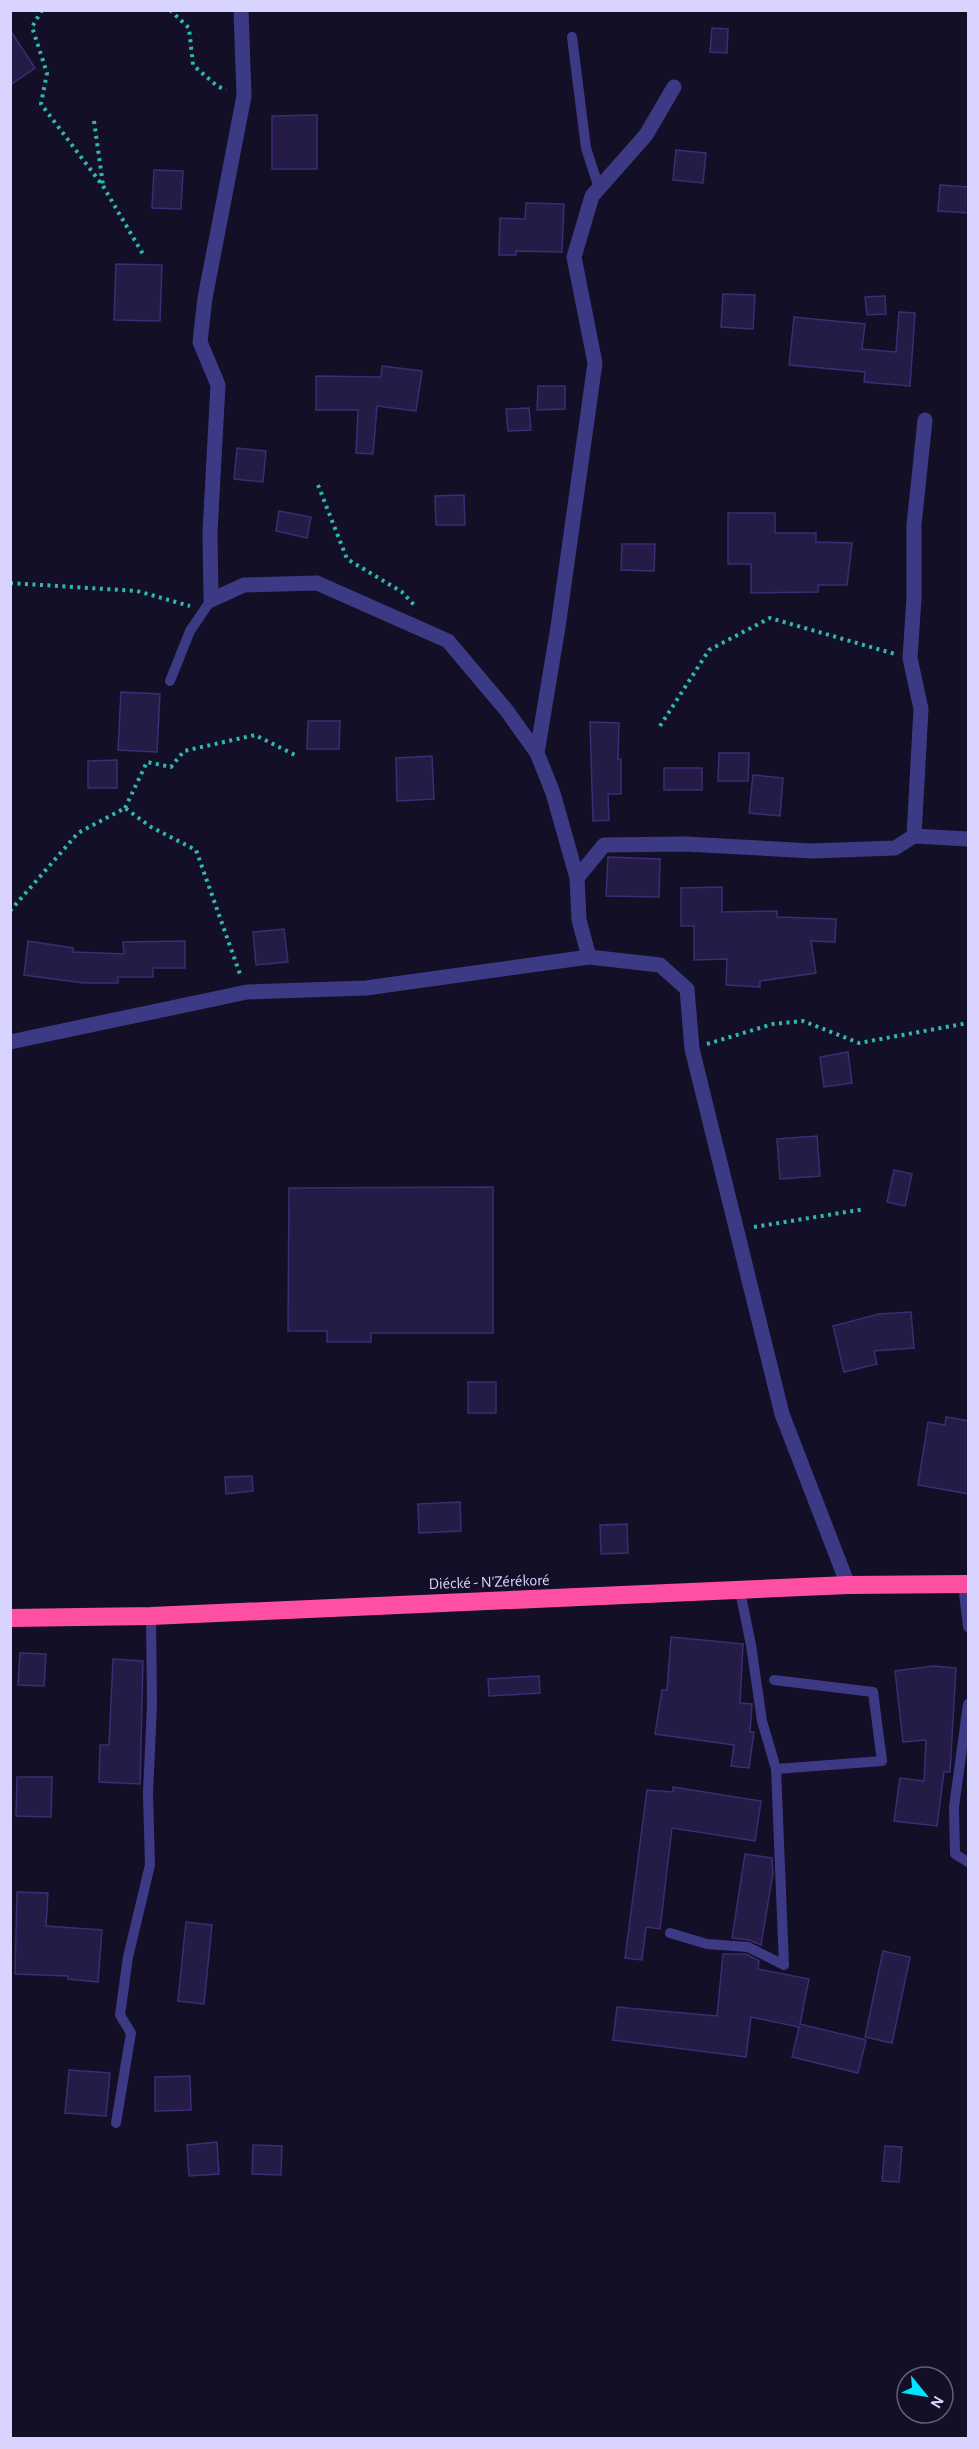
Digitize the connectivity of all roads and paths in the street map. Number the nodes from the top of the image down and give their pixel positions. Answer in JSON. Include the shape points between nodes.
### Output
{"nodes":[{"id":1,"x":42,"y":10,"type":"edge"},
{"id":2,"x":170,"y":10,"type":"edge"},
{"id":3,"x":241,"y":10,"type":"edge"},
{"id":4,"x":572,"y":37,"type":"dead end"},
{"id":5,"x":674,"y":87,"type":"dead end"},
{"id":6,"x":244,"y":96,"type":"junction"},
{"id":7,"x":94,"y":121,"type":"dead end"},
{"id":8,"x":104,"y":186,"type":"junction"},
{"id":9,"x":599,"y":188,"type":"junction"},
{"id":10,"x":144,"y":256,"type":"dead end"},
{"id":11,"x":925,"y":420,"type":"dead end"},
{"id":12,"x":318,"y":484,"type":"dead end"},
{"id":13,"x":10,"y":583,"type":"edge"},
{"id":14,"x":211,"y":600,"type":"junction"},
{"id":15,"x":418,"y":609,"type":"dead end"},
{"id":16,"x":910,"y":658,"type":"junction"},
{"id":17,"x":170,"y":681,"type":"dead end"},
{"id":18,"x":660,"y":726,"type":"dead end"},
{"id":19,"x":537,"y":753,"type":"junction"},
{"id":20,"x":295,"y":755,"type":"dead end"},
{"id":21,"x":125,"y":808,"type":"junction"},
{"id":22,"x":914,"y":836,"type":"junction"},
{"id":23,"x":969,"y":839,"type":"edge"},
{"id":24,"x":577,"y":878,"type":"junction"},
{"id":25,"x":10,"y":911,"type":"edge"},
{"id":26,"x":589,"y":957,"type":"junction"},
{"id":27,"x":247,"y":992,"type":"junction"},
{"id":28,"x":969,"y":1023,"type":"edge"},
{"id":29,"x":10,"y":1042,"type":"edge"},
{"id":30,"x":692,"y":1049,"type":"junction"},
{"id":31,"x":865,"y":1209,"type":"dead end"},
{"id":32,"x":738,"y":1229,"type":"junction"},
{"id":33,"x":966,"y":1584,"type":"edge"},
{"id":34,"x":848,"y":1585,"type":"junction"},
{"id":35,"x":740,"y":1592,"type":"junction"},
{"id":36,"x":151,"y":1616,"type":"junction"},
{"id":37,"x":10,"y":1618,"type":"edge"},
{"id":38,"x":969,"y":1627,"type":"edge"},
{"id":39,"x":774,"y":1680,"type":"dead end"},
{"id":40,"x":969,"y":1704,"type":"edge"},
{"id":41,"x":776,"y":1769,"type":"junction"},
{"id":42,"x":969,"y":1862,"type":"edge"},
{"id":43,"x":670,"y":1933,"type":"dead end"},
{"id":44,"x":116,"y":2123,"type":"dead end"}],
"edges":[{"from":1,"to":8,"type":"path","via":[[32,27],[47,73],[42,104]]},
{"from":2,"to":6,"type":"path","via":[[189,28],[193,65],[217,86]]},
{"from":3,"to":6,"type":"street"},
{"from":4,"to":9,"type":"lane","via":[[586,148]]},
{"from":5,"to":9,"type":"street","via":[[646,135]]},
{"from":6,"to":14,"type":"street","via":[[200,342],[218,385],[210,532]]},
{"from":7,"to":8,"type":"path"},
{"from":8,"to":10,"type":"path"},
{"from":9,"to":19,"type":"street","via":[[592,196],[574,257],[595,363]]},
{"from":11,"to":16,"type":"street","via":[[914,525]]},
{"from":12,"to":15,"type":"path","via":[[347,559],[402,592]]},
{"from":13,"to":14,"type":"path","via":[[137,591],[189,607]]},
{"from":14,"to":17,"type":"lane","via":[[190,631]]},
{"from":14,"to":19,"type":"street","via":[[244,585],[317,583],[448,641]]},
{"from":16,"to":18,"type":"path","via":[[770,618],[709,650]]},
{"from":16,"to":22,"type":"street","via":[[921,709]]},
{"from":19,"to":24,"type":"street","via":[[553,793]]},
{"from":20,"to":21,"type":"path","via":[[255,735],[184,751],[171,767],[147,762]]},
{"from":21,"to":25,"type":"path","via":[[78,832]]},
{"from":21,"to":27,"type":"path","via":[[151,827],[196,850]]},
{"from":22,"to":23,"type":"street"},
{"from":22,"to":24,"type":"street","via":[[895,848],[812,851],[685,844],[604,845]]},
{"from":24,"to":26,"type":"street","via":[[579,920]]},
{"from":26,"to":27,"type":"street","via":[[366,988]]},
{"from":26,"to":30,"type":"street","via":[[660,965],[687,989]]},
{"from":27,"to":29,"type":"street"},
{"from":28,"to":30,"type":"path","via":[[859,1043],[802,1021],[773,1024]]},
{"from":30,"to":32,"type":"street"},
{"from":31,"to":32,"type":"path"},
{"from":32,"to":34,"type":"street","via":[[782,1414]]},
{"from":33,"to":34,"type":"highway","name":"Diécké - N'Zérékoré"},
{"from":33,"to":38,"type":"lane"},
{"from":34,"to":35,"type":"highway","name":"Diécké - N'Zérékoré"},
{"from":35,"to":36,"type":"highway","name":"Diécké - N'Zérékoré"},
{"from":35,"to":41,"type":"lane","via":[[762,1721]]},
{"from":36,"to":37,"type":"highway","name":"Diécké - N'Zérékoré"},
{"from":36,"to":44,"type":"lane","via":[[150,1864],[128,1957],[120,2015],[131,2033]]},
{"from":39,"to":41,"type":"lane","via":[[873,1692],[882,1761]]},
{"from":40,"to":42,"type":"lane","via":[[954,1807],[956,1854]]},
{"from":41,"to":43,"type":"lane","via":[[784,1965],[748,1947],[707,1944]]}]}
